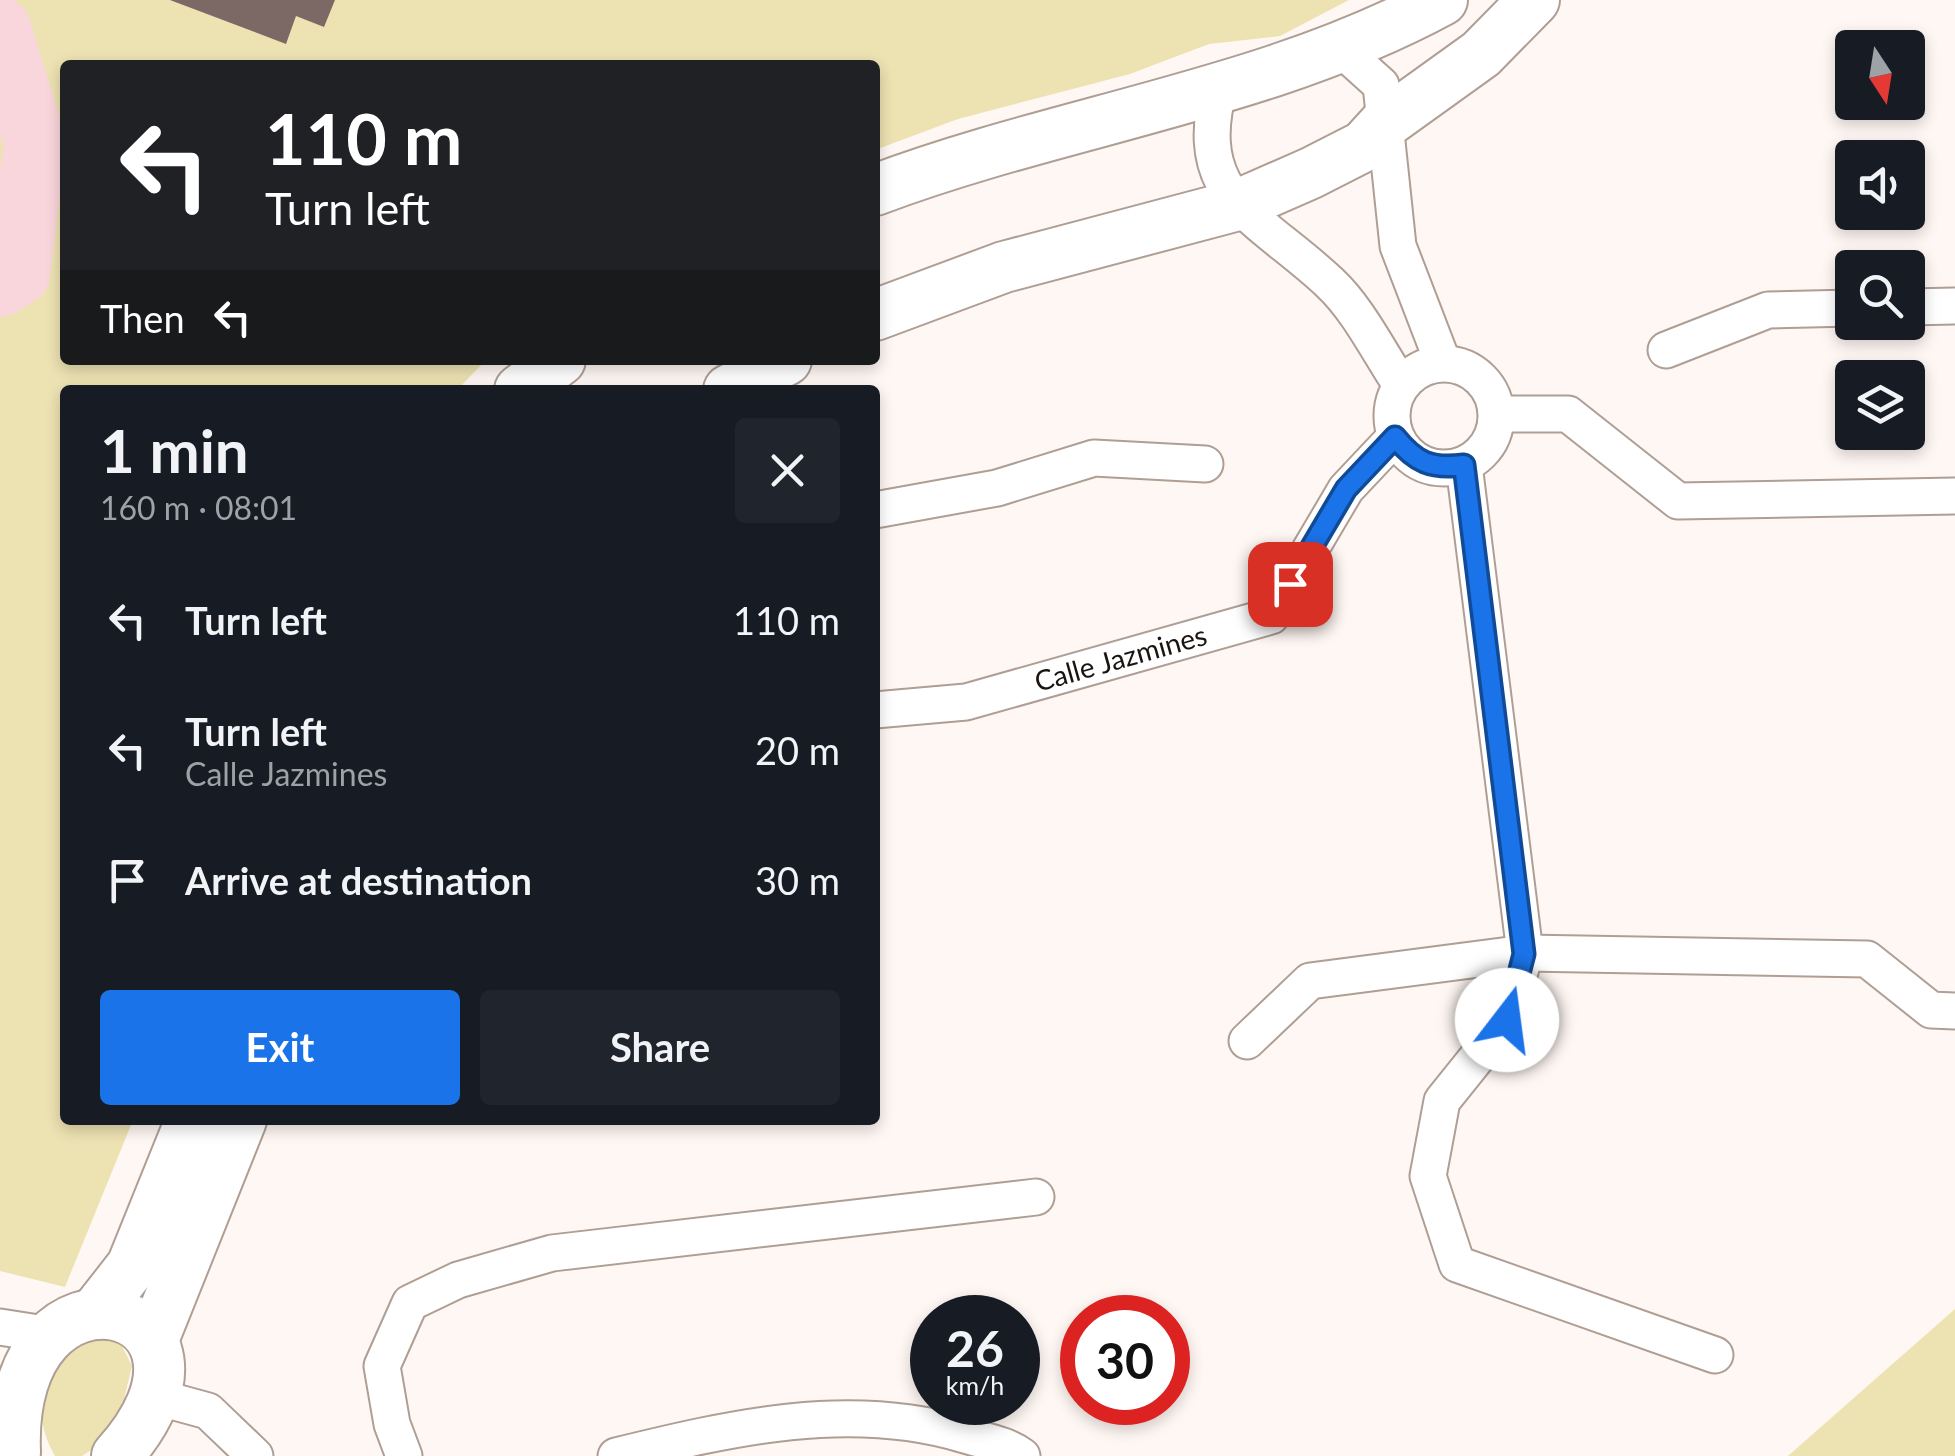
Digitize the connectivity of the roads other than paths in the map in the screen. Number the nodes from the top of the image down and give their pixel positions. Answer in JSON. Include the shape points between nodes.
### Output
{"nodes":[{"id":1,"x":1442,"y":0,"type":"edge"},
{"id":2,"x":1534,"y":0,"type":"edge"},
{"id":3,"x":1341,"y":49,"type":"junction"},
{"id":4,"x":1220,"y":85,"type":"junction"},
{"id":5,"x":1385,"y":123,"type":"junction"},
{"id":6,"x":880,"y":188,"type":"edge"},
{"id":7,"x":1238,"y":206,"type":"junction"},
{"id":8,"x":1955,"y":306,"type":"edge"},
{"id":9,"x":1925,"y":307,"type":"edge"},
{"id":10,"x":1835,"y":308,"type":"edge"},
{"id":11,"x":880,"y":313,"type":"edge"},
{"id":12,"x":1666,"y":350,"type":"dead end"},
{"id":13,"x":1443,"y":363,"type":"junction"},
{"id":14,"x":553,"y":365,"type":"edge"},
{"id":15,"x":776,"y":365,"type":"edge"},
{"id":16,"x":527,"y":385,"type":"edge"},
{"id":17,"x":738,"y":385,"type":"edge"},
{"id":18,"x":1401,"y":385,"type":"junction"},
{"id":19,"x":1497,"y":414,"type":"junction"},
{"id":20,"x":1395,"y":437,"type":"junction"},
{"id":21,"x":1205,"y":464,"type":"dead end"},
{"id":22,"x":1464,"y":465,"type":"junction"},
{"id":23,"x":1955,"y":496,"type":"edge"},
{"id":24,"x":880,"y":509,"type":"edge"},
{"id":25,"x":880,"y":710,"type":"edge"},
{"id":26,"x":1524,"y":954,"type":"junction"},
{"id":27,"x":1955,"y":1011,"type":"edge"},
{"id":28,"x":1247,"y":1041,"type":"dead end"},
{"id":29,"x":189,"y":1125,"type":"edge"},
{"id":30,"x":239,"y":1125,"type":"edge"},
{"id":31,"x":1036,"y":1197,"type":"dead end"},
{"id":32,"x":96,"y":1312,"type":"junction"},
{"id":33,"x":0,"y":1327,"type":"edge"},
{"id":34,"x":51,"y":1335,"type":"junction"},
{"id":35,"x":153,"y":1340,"type":"junction"},
{"id":36,"x":1715,"y":1356,"type":"dead end"},
{"id":37,"x":153,"y":1396,"type":"junction"},
{"id":38,"x":12,"y":1440,"type":"edge"},
{"id":39,"x":116,"y":1456,"type":"edge"},
{"id":40,"x":256,"y":1456,"type":"edge"},
{"id":41,"x":404,"y":1456,"type":"edge"},
{"id":42,"x":616,"y":1456,"type":"edge"},
{"id":43,"x":1022,"y":1456,"type":"edge"}],
"edges":[{"from":1,"to":3,"type":"main road"},
{"from":2,"to":5,"type":"main road","via":[[1482,54]]},
{"from":3,"to":4,"type":"main road"},
{"from":3,"to":5,"type":"street","via":[[1381,84]]},
{"from":4,"to":6,"type":"main road"},
{"from":4,"to":7,"type":"street","via":[[1210,122],[1212,160]]},
{"from":5,"to":7,"type":"main road","via":[[1364,146]]},
{"from":5,"to":13,"type":"street","via":[[1398,246]]},
{"from":7,"to":11,"type":"main road","via":[[1004,267]]},
{"from":7,"to":18,"type":"street","via":[[1333,286]]},
{"from":8,"to":9,"type":"street"},
{"from":10,"to":12,"type":"street","via":[[1768,310]]},
{"from":13,"to":18,"type":"street","via":[[1419,369]]},
{"from":13,"to":19,"type":"street","via":[[1469,369],[1489,388]]},
{"from":14,"to":16,"type":"main road"},
{"from":15,"to":17,"type":"main road"},
{"from":18,"to":20,"type":"street","via":[[1391,410]]},
{"from":19,"to":22,"type":"street","via":[[1489,444]]},
{"from":19,"to":23,"type":"street","via":[[1568,414],[1678,501]]},
{"from":20,"to":22,"type":"street","via":[[1412,458],[1436,468]]},
{"from":20,"to":25,"type":"street","name":"Calle Jazmines","via":[[1346,489],[1270,616],[966,702]]},
{"from":21,"to":24,"type":"street","via":[[1094,458],[997,488]]},
{"from":22,"to":26,"type":"street"},
{"from":26,"to":27,"type":"street","via":[[1867,959],[1930,1010]]},
{"from":26,"to":28,"type":"street","via":[[1310,982]]},
{"from":26,"to":36,"type":"street","via":[[1507,1020],[1442,1101],[1428,1176],[1457,1264]]},
{"from":29,"to":32,"type":"main road","via":[[132,1266]]},
{"from":30,"to":35,"type":"main road"},
{"from":31,"to":41,"type":"street","via":[[552,1253],[458,1280],[410,1303],[382,1366]]},
{"from":32,"to":34,"type":"main road"},
{"from":32,"to":35,"type":"main road","via":[[127,1314]]},
{"from":33,"to":34,"type":"street"},
{"from":34,"to":38,"type":"main road","via":[[29,1361]]},
{"from":35,"to":37,"type":"main road"},
{"from":37,"to":39,"type":"main road","via":[[138,1432]]},
{"from":37,"to":40,"type":"street","via":[[208,1411]]},
{"from":42,"to":43,"type":"street","via":[[804,1418],[923,1422]]}]}
